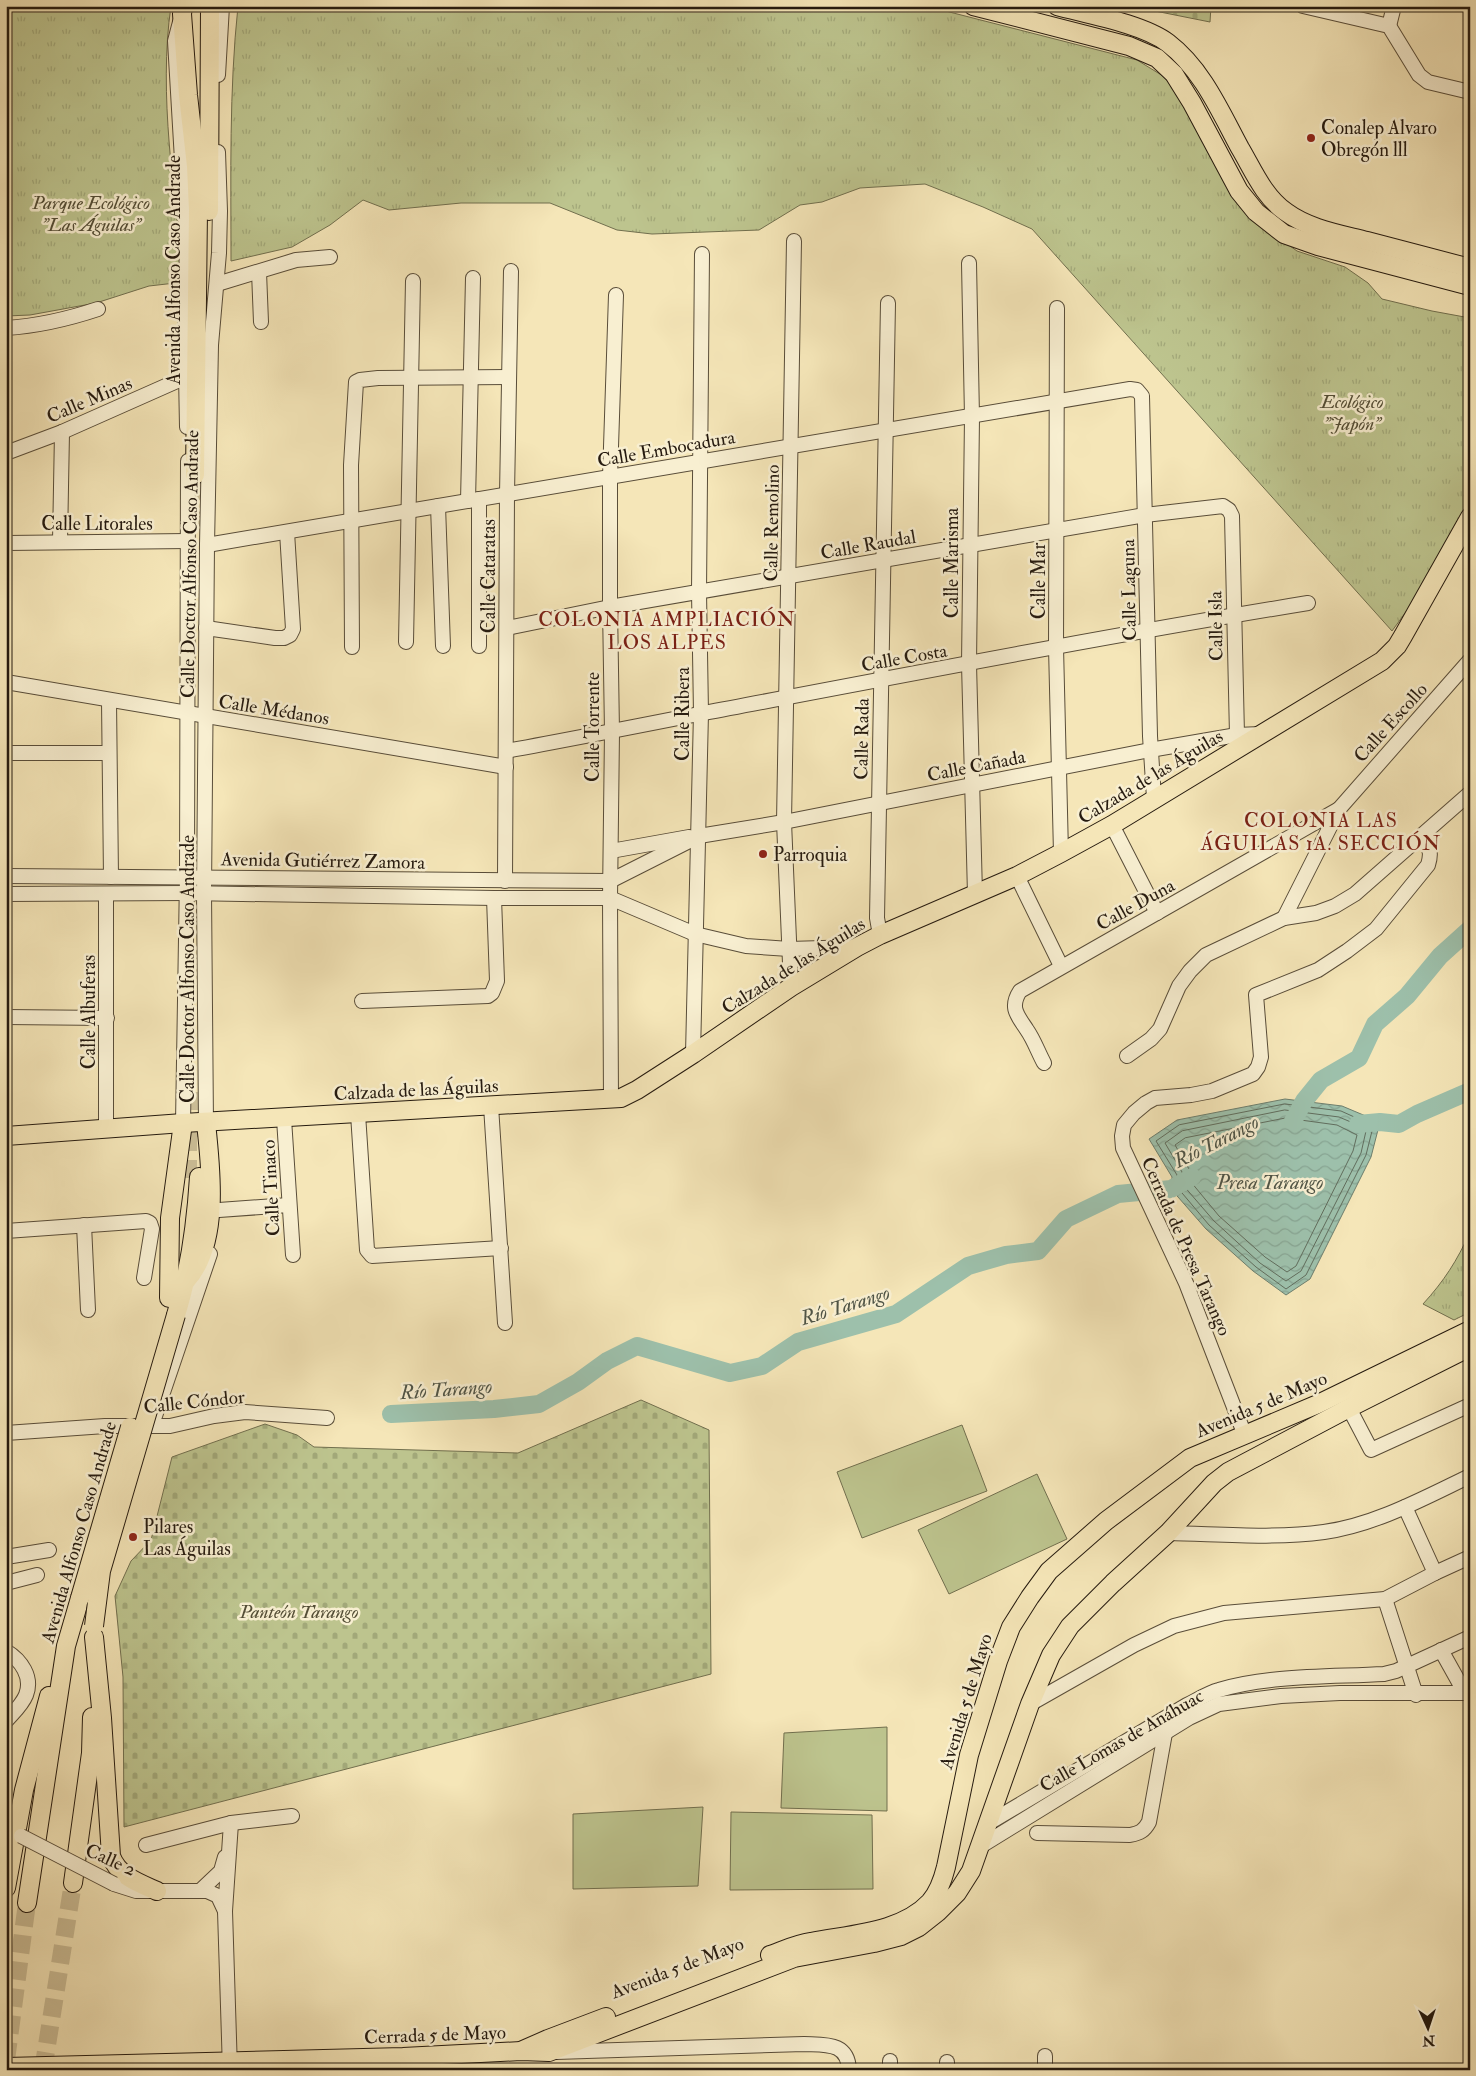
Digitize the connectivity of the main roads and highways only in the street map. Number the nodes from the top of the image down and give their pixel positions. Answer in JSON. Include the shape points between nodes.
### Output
{"nodes":[{"id":1,"x":210,"y":6,"type":"edge"},
{"id":2,"x":973,"y":6,"type":"edge"},
{"id":3,"x":1057,"y":6,"type":"edge"},
{"id":4,"x":183,"y":10,"type":"edge"},
{"id":5,"x":1470,"y":268,"type":"edge"},
{"id":6,"x":1470,"y":286,"type":"edge"},
{"id":7,"x":1470,"y":517,"type":"edge"},
{"id":8,"x":210,"y":1122,"type":"junction"},
{"id":9,"x":183,"y":1123,"type":"junction"},
{"id":10,"x":6,"y":1136,"type":"edge"},
{"id":11,"x":186,"y":1281,"type":"junction"},
{"id":12,"x":170,"y":1309,"type":"junction"},
{"id":13,"x":1470,"y":1330,"type":"edge"},
{"id":14,"x":1470,"y":1347,"type":"edge"},
{"id":15,"x":94,"y":1632,"type":"junction"},
{"id":16,"x":66,"y":1646,"type":"junction"},
{"id":17,"x":987,"y":1824,"type":"junction"},
{"id":18,"x":14,"y":1834,"type":"edge"},
{"id":19,"x":8,"y":1856,"type":"edge"},
{"id":20,"x":73,"y":1883,"type":"tunnel mouth"},
{"id":21,"x":6,"y":1888,"type":"edge"},
{"id":22,"x":157,"y":1891,"type":"road end"},
{"id":23,"x":930,"y":1902,"type":"junction"},
{"id":24,"x":27,"y":1903,"type":"tunnel mouth"},
{"id":25,"x":730,"y":1976,"type":"junction"},
{"id":26,"x":521,"y":2052,"type":"junction"},
{"id":27,"x":549,"y":2052,"type":"joint"},
{"id":28,"x":403,"y":2063,"type":"edge"},
{"id":29,"x":230,"y":2066,"type":"edge"},
{"id":30,"x":6,"y":2067,"type":"edge"}],
"edges":[{"from":1,"to":4,"type":"main road","name":"Avenida Alfonso Caso Andrade","via":[[214,131],[198,474],[198,210]]},
{"from":2,"to":6,"type":"main road","via":[[1129,46],[1157,58],[1174,74],[1240,191],[1256,212],[1284,234]]},
{"from":3,"to":5,"type":"main road","via":[[1136,27],[1166,42],[1190,64],[1210,93],[1264,188],[1284,211],[1298,220],[1324,230]]},
{"from":7,"to":8,"type":"main road","name":"Calzada de las Águilas","via":[[1397,646],[1382,661],[1112,825],[1017,876],[857,947],[621,1098]]},
{"from":8,"to":9,"type":"main road","name":"Calzada de las Águilas"},
{"from":8,"to":11,"type":"main road","via":[[210,1216],[195,1272]]},
{"from":9,"to":10,"type":"main road","name":"Calzada de las Águilas"},
{"from":9,"to":12,"type":"main road","via":[[170,1218]]},
{"from":11,"to":12,"type":"main road","name":"Avenida Alfonso Caso Andrade"},
{"from":11,"to":12,"type":"main road","name":"Avenida Alfonso Caso Andrade","via":[[196,1215],[193,1177]]},
{"from":12,"to":15,"type":"main road","name":"Avenida Alfonso Caso Andrade","bridge":true,"via":[[101,1571]]},
{"from":12,"to":16,"type":"main road","name":"Avenida Alfonso Caso Andrade","bridge":true},
{"from":13,"to":23,"type":"main road","name":"Avenida 5 de Mayo","via":[[1318,1404],[1190,1458],[1106,1521],[1049,1571],[1011,1627],[998,1661],[969,1755],[942,1882]]},
{"from":14,"to":17,"type":"main road","name":"Avenida 5 de Mayo","via":[[1228,1472],[1203,1494],[1168,1533],[1070,1626],[1051,1655]]},
{"from":15,"to":20,"type":"main road","name":"Avenida Alfonso Caso Andrade","via":[[91,1753]]},
{"from":15,"to":22,"type":"main road","via":[[111,1856],[123,1874]]},
{"from":16,"to":18,"type":"main road"},
{"from":16,"to":24,"type":"main road","name":"Avenida Alfonso Caso Andrade"},
{"from":17,"to":23,"type":"main road","via":[[957,1878]]},
{"from":17,"to":25,"type":"main road","name":"Avenida 5 de Mayo","via":[[971,1871],[957,1893],[919,1927],[901,1936],[794,1958]]},
{"from":18,"to":19,"type":"main road"},
{"from":19,"to":21,"type":"main road"},
{"from":23,"to":25,"type":"main road","name":"Avenida 5 de Mayo","via":[[893,1925],[793,1946]]},
{"from":25,"to":26,"type":"main road","name":"Avenida 5 de Mayo","via":[[548,2039]]},
{"from":25,"to":27,"type":"main road","name":"Avenida 5 de Mayo"},
{"from":26,"to":27,"type":"main road","name":"Cerrada 5 de Mayo"},
{"from":26,"to":28,"type":"main road","name":"Cerrada 5 de Mayo"},
{"from":28,"to":29,"type":"main road","name":"Cerrada 5 de Mayo"},
{"from":29,"to":30,"type":"main road","name":"Cerrada 5 de Mayo"}]}
